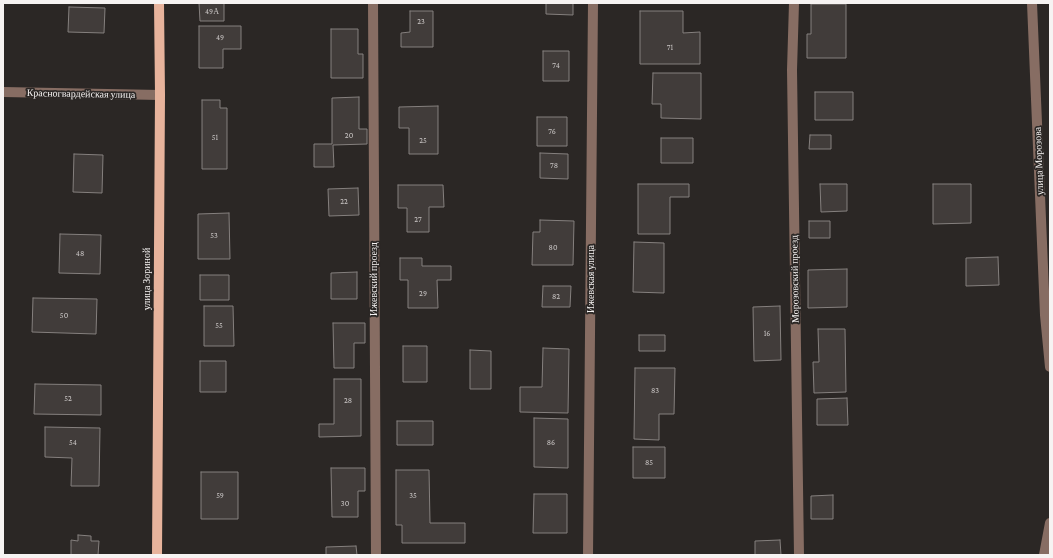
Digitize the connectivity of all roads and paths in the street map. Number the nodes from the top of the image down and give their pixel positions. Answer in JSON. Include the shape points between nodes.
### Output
{"nodes":[{"id":1,"x":159,"y":3,"type":"edge"},
{"id":2,"x":373,"y":3,"type":"edge"},
{"id":3,"x":593,"y":3,"type":"edge"},
{"id":4,"x":794,"y":3,"type":"edge"},
{"id":5,"x":1032,"y":3,"type":"edge"},
{"id":6,"x":3,"y":92,"type":"edge"},
{"id":7,"x":160,"y":95,"type":"junction"},
{"id":8,"x":1050,"y":367,"type":"edge"},
{"id":9,"x":1050,"y":523,"type":"edge"},
{"id":10,"x":157,"y":555,"type":"edge"},
{"id":11,"x":376,"y":555,"type":"edge"},
{"id":12,"x":588,"y":555,"type":"edge"},
{"id":13,"x":799,"y":555,"type":"edge"},
{"id":14,"x":1044,"y":555,"type":"edge"}],
"edges":[{"from":1,"to":7,"type":"main road","name":"улица Зориной"},
{"from":2,"to":11,"type":"street","name":"Ижевский проезд"},
{"from":3,"to":12,"type":"street","name":"Ижевская улица"},
{"from":4,"to":13,"type":"street","name":"Морозовский проезд","via":[[792,70]]},
{"from":5,"to":8,"type":"street","name":"улица Морозова","via":[[1045,315]]},
{"from":6,"to":7,"type":"street","name":"Красногвардейская улица"},
{"from":7,"to":10,"type":"main road","name":"улица Зориной"},
{"from":9,"to":14,"type":"street"}]}
